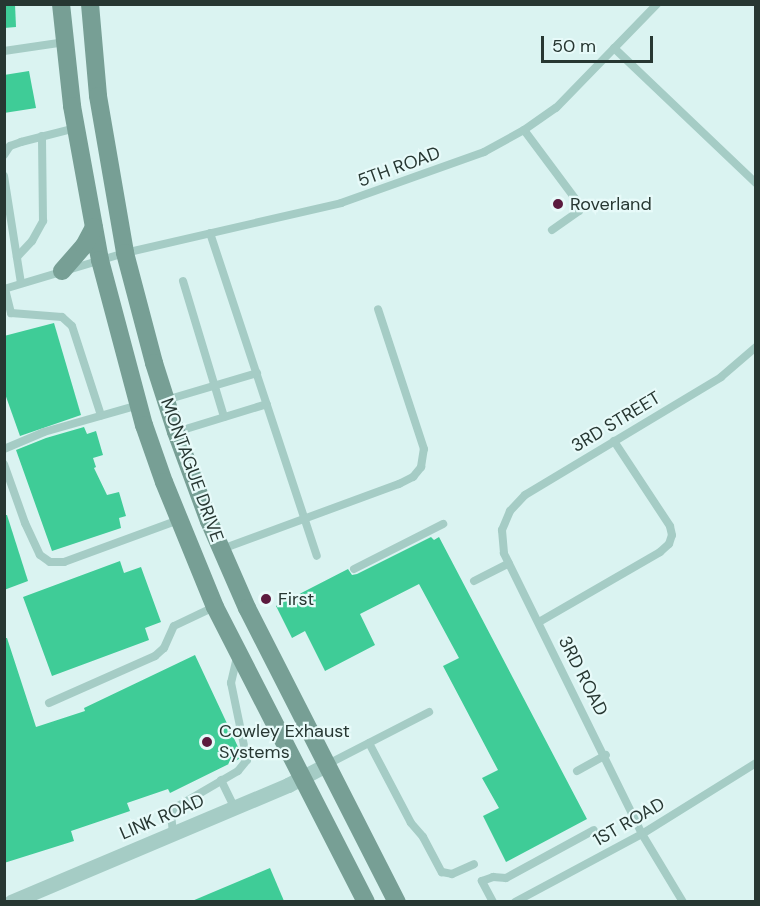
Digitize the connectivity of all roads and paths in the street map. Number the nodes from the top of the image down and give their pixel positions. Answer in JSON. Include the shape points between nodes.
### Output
{"nodes":[{"id":1,"x":61,"y":4,"type":"edge"},
{"id":2,"x":90,"y":4,"type":"edge"},
{"id":3,"x":657,"y":4,"type":"edge"},
{"id":4,"x":65,"y":42,"type":"junction"},
{"id":5,"x":614,"y":48,"type":"junction"},
{"id":6,"x":4,"y":51,"type":"edge"},
{"id":7,"x":76,"y":128,"type":"junction"},
{"id":8,"x":524,"y":130,"type":"junction"},
{"id":9,"x":42,"y":136,"type":"junction"},
{"id":10,"x":4,"y":155,"type":"edge"},
{"id":11,"x":4,"y":176,"type":"edge"},
{"id":12,"x":756,"y":183,"type":"edge"},
{"id":13,"x":94,"y":227,"type":"junction"},
{"id":14,"x":552,"y":230,"type":"dead end"},
{"id":15,"x":210,"y":233,"type":"junction"},
{"id":16,"x":125,"y":254,"type":"junction"},
{"id":17,"x":17,"y":257,"type":"junction"},
{"id":18,"x":100,"y":260,"type":"junction"},
{"id":19,"x":62,"y":271,"type":"junction"},
{"id":20,"x":183,"y":280,"type":"dead end"},
{"id":21,"x":21,"y":283,"type":"junction"},
{"id":22,"x":5,"y":289,"type":"edge"},
{"id":23,"x":378,"y":309,"type":"dead end"},
{"id":24,"x":756,"y":347,"type":"edge"},
{"id":25,"x":257,"y":373,"type":"junction"},
{"id":26,"x":216,"y":386,"type":"junction"},
{"id":27,"x":166,"y":400,"type":"junction"},
{"id":28,"x":267,"y":404,"type":"junction"},
{"id":29,"x":139,"y":405,"type":"junction"},
{"id":30,"x":101,"y":415,"type":"junction"},
{"id":31,"x":224,"y":417,"type":"junction"},
{"id":32,"x":176,"y":432,"type":"junction"},
{"id":33,"x":614,"y":441,"type":"junction"},
{"id":34,"x":4,"y":449,"type":"edge"},
{"id":35,"x":4,"y":464,"type":"edge"},
{"id":36,"x":304,"y":518,"type":"junction"},
{"id":37,"x":179,"y":520,"type":"junction"},
{"id":38,"x":443,"y":524,"type":"dead end"},
{"id":39,"x":502,"y":530,"type":"joint"},
{"id":40,"x":221,"y":549,"type":"junction"},
{"id":41,"x":316,"y":556,"type":"dead end"},
{"id":42,"x":509,"y":562,"type":"junction"},
{"id":43,"x":354,"y":569,"type":"dead end"},
{"id":44,"x":474,"y":581,"type":"dead end"},
{"id":45,"x":215,"y":607,"type":"junction"},
{"id":46,"x":539,"y":622,"type":"junction"},
{"id":47,"x":237,"y":654,"type":"junction"},
{"id":48,"x":49,"y":703,"type":"dead end"},
{"id":49,"x":429,"y":712,"type":"dead end"},
{"id":50,"x":369,"y":743,"type":"junction"},
{"id":51,"x":606,"y":755,"type":"junction"},
{"id":52,"x":756,"y":763,"type":"edge"},
{"id":53,"x":326,"y":765,"type":"junction"},
{"id":54,"x":577,"y":771,"type":"dead end"},
{"id":55,"x":302,"y":778,"type":"junction"},
{"id":56,"x":221,"y":780,"type":"junction"},
{"id":57,"x":234,"y":807,"type":"junction"},
{"id":58,"x":594,"y":830,"type":"dead end"},
{"id":59,"x":173,"y":833,"type":"junction"},
{"id":60,"x":642,"y":834,"type":"junction"},
{"id":61,"x":474,"y":864,"type":"dead end"},
{"id":62,"x":11,"y":902,"type":"edge"},
{"id":63,"x":366,"y":902,"type":"edge"},
{"id":64,"x":397,"y":902,"type":"edge"},
{"id":65,"x":493,"y":902,"type":"edge"},
{"id":66,"x":515,"y":902,"type":"edge"},
{"id":67,"x":683,"y":902,"type":"edge"}],
"edges":[{"from":1,"to":4,"type":"main road","name":"MONTAGUE DRIVE"},
{"from":2,"to":16,"type":"main road","name":"MONTAGUE DRIVE","via":[[98,96]]},
{"from":3,"to":5,"type":"lane","name":"5TH ROAD"},
{"from":4,"to":6,"type":"lane"},
{"from":4,"to":7,"type":"main road","name":"MONTAGUE DRIVE"},
{"from":5,"to":8,"type":"lane","name":"5TH ROAD","via":[[556,108]]},
{"from":5,"to":12,"type":"lane"},
{"from":7,"to":9,"type":"lane"},
{"from":7,"to":13,"type":"main road","name":"MONTAGUE DRIVE"},
{"from":8,"to":14,"type":"lane","via":[[580,205],[579,211]]},
{"from":8,"to":15,"type":"lane","name":"5TH ROAD","via":[[484,152],[340,203]]},
{"from":9,"to":10,"type":"lane","via":[[10,146]]},
{"from":9,"to":17,"type":"lane","via":[[43,221],[32,242]]},
{"from":11,"to":17,"type":"lane"},
{"from":13,"to":18,"type":"main road","name":"MONTAGUE DRIVE"},
{"from":13,"to":19,"type":"main road","via":[[81,251]]},
{"from":15,"to":16,"type":"lane","name":"5TH ROAD"},
{"from":15,"to":25,"type":"lane"},
{"from":16,"to":18,"type":"lane","name":"5TH ROAD"},
{"from":16,"to":27,"type":"main road","name":"MONTAGUE DRIVE"},
{"from":17,"to":21,"type":"lane"},
{"from":18,"to":19,"type":"lane","name":"5TH ROAD"},
{"from":18,"to":29,"type":"main road","name":"MONTAGUE DRIVE"},
{"from":19,"to":21,"type":"lane","name":"5TH ROAD"},
{"from":20,"to":26,"type":"lane"},
{"from":21,"to":22,"type":"lane","name":"5TH ROAD"},
{"from":22,"to":30,"type":"lane","via":[[11,313],[62,317],[72,326]]},
{"from":23,"to":36,"type":"lane","via":[[424,457],[412,477],[399,484]]},
{"from":24,"to":33,"type":"lane","name":"3RD STREET","via":[[721,377]]},
{"from":25,"to":26,"type":"lane"},
{"from":25,"to":28,"type":"lane"},
{"from":26,"to":27,"type":"lane"},
{"from":26,"to":31,"type":"lane"},
{"from":27,"to":32,"type":"main road","name":"MONTAGUE DRIVE"},
{"from":28,"to":31,"type":"lane"},
{"from":28,"to":36,"type":"lane"},
{"from":29,"to":30,"type":"lane"},
{"from":29,"to":37,"type":"main road","name":"MONTAGUE DRIVE"},
{"from":30,"to":34,"type":"lane"},
{"from":31,"to":32,"type":"lane"},
{"from":32,"to":40,"type":"main road","name":"MONTAGUE DRIVE"},
{"from":33,"to":39,"type":"lane","name":"3RD STREET","via":[[525,495],[510,511]]},
{"from":33,"to":46,"type":"lane","via":[[670,526],[669,544]]},
{"from":35,"to":37,"type":"lane","via":[[40,555],[51,562],[64,562]]},
{"from":36,"to":40,"type":"lane"},
{"from":36,"to":41,"type":"lane"},
{"from":37,"to":45,"type":"main road","name":"MONTAGUE DRIVE"},
{"from":38,"to":43,"type":"lane"},
{"from":39,"to":42,"type":"lane","name":"3RD ROAD"},
{"from":40,"to":53,"type":"main road","name":"MONTAGUE DRIVE"},
{"from":42,"to":44,"type":"lane"},
{"from":42,"to":46,"type":"lane","name":"3RD ROAD"},
{"from":45,"to":47,"type":"main road","name":"MONTAGUE DRIVE"},
{"from":45,"to":48,"type":"lane","via":[[174,626],[164,648],[155,656]]},
{"from":46,"to":51,"type":"lane","name":"3RD ROAD"},
{"from":47,"to":55,"type":"main road","name":"MONTAGUE DRIVE"},
{"from":47,"to":56,"type":"lane","via":[[231,683],[247,760],[238,771]]},
{"from":49,"to":50,"type":"lane"},
{"from":50,"to":53,"type":"lane"},
{"from":50,"to":61,"type":"lane","via":[[442,872],[452,874]]},
{"from":51,"to":54,"type":"lane"},
{"from":51,"to":60,"type":"lane","name":"3RD ROAD"},
{"from":52,"to":60,"type":"lane","name":"1ST ROAD"},
{"from":53,"to":55,"type":"street","name":"LINK ROAD"},
{"from":53,"to":64,"type":"main road","name":"MONTAGUE DRIVE"},
{"from":55,"to":57,"type":"street","name":"LINK ROAD"},
{"from":55,"to":63,"type":"main road","name":"MONTAGUE DRIVE"},
{"from":56,"to":57,"type":"lane"},
{"from":56,"to":59,"type":"lane","via":[[173,809]]},
{"from":57,"to":59,"type":"street","name":"LINK ROAD"},
{"from":58,"to":65,"type":"lane","via":[[506,878],[482,881]]},
{"from":59,"to":62,"type":"street","name":"LINK ROAD"},
{"from":60,"to":66,"type":"lane","name":"1ST ROAD"},
{"from":60,"to":67,"type":"lane","name":"3RD ROAD"}]}
